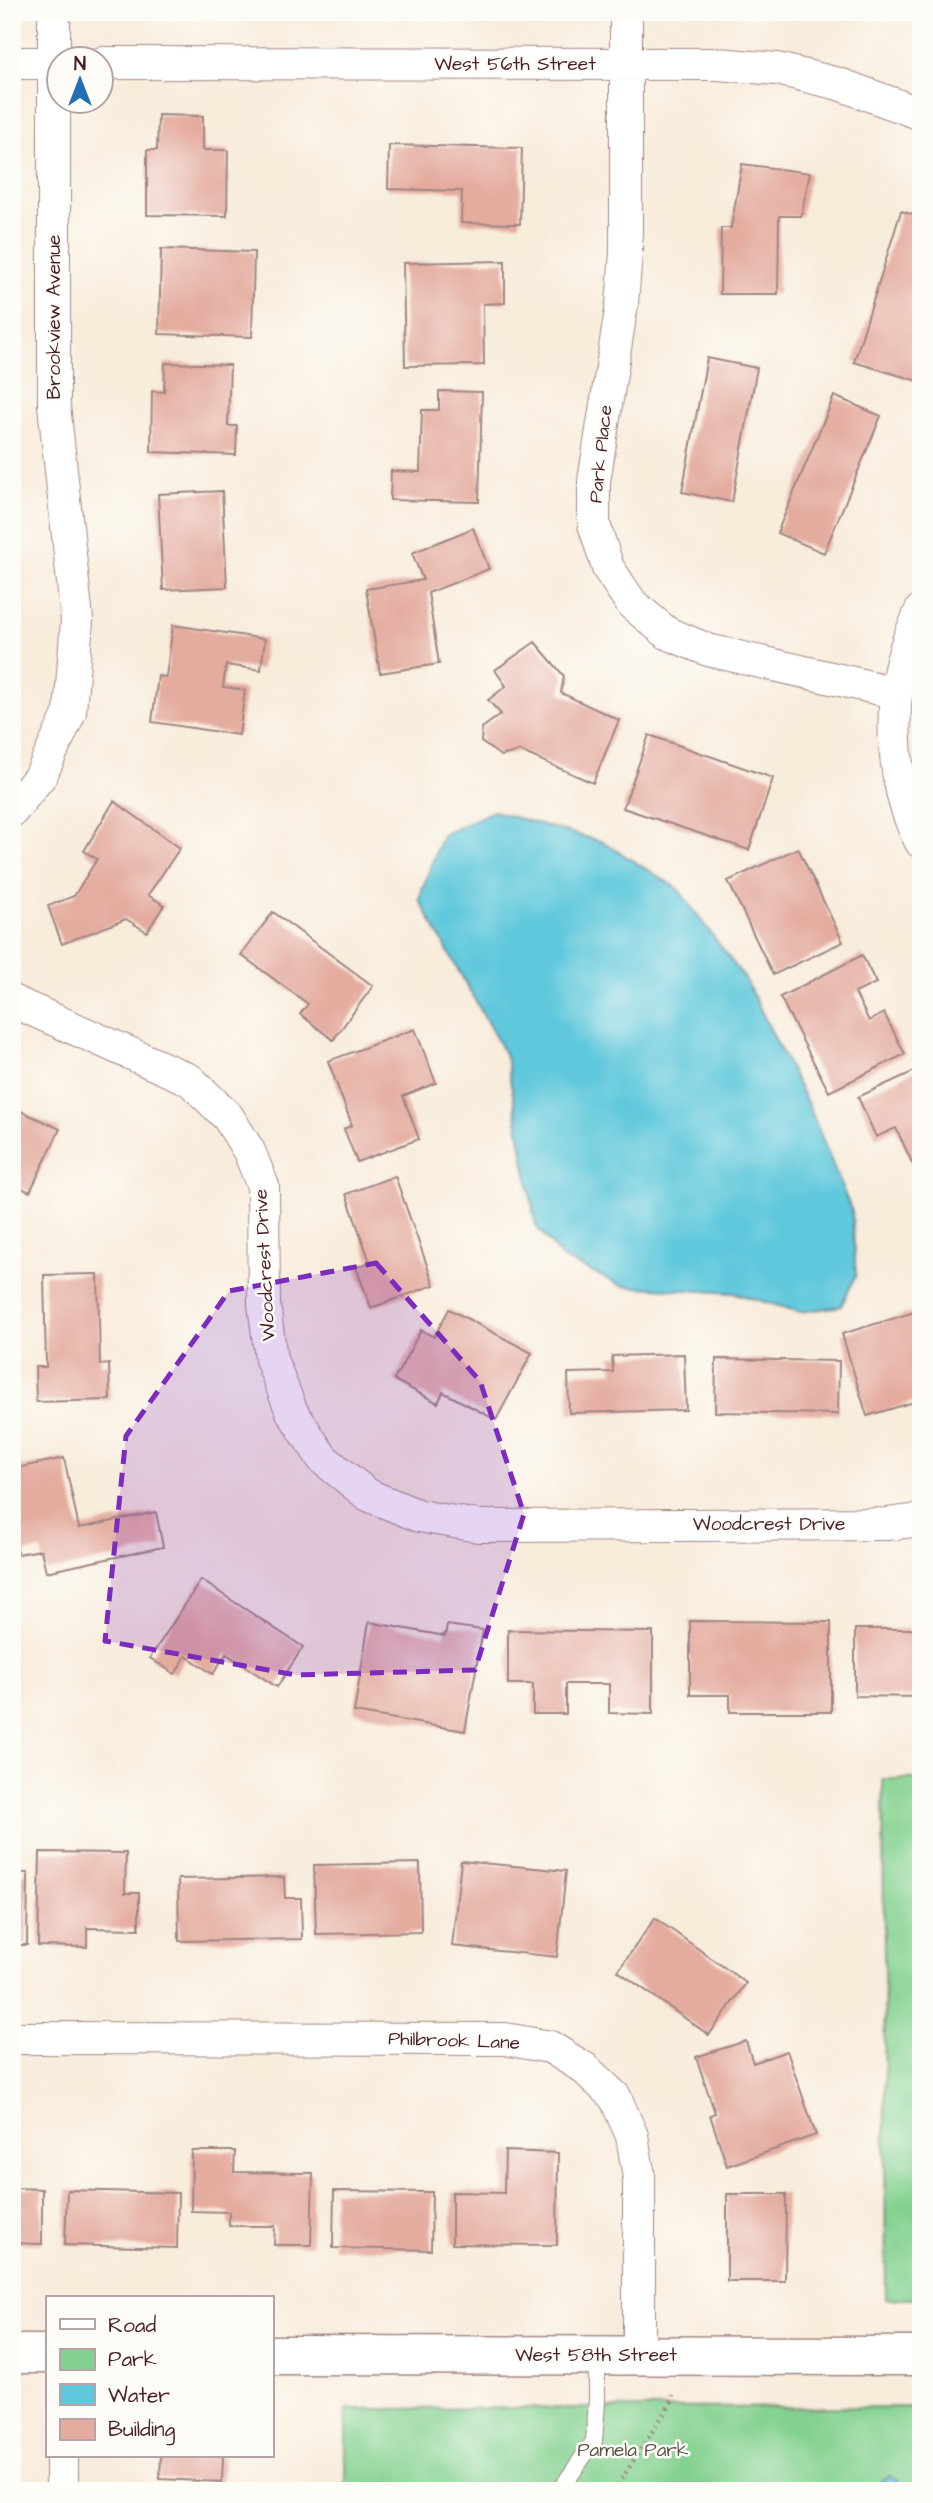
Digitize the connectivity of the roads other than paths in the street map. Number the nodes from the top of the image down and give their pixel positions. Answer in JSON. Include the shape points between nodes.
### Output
{"nodes":[{"id":1,"x":54,"y":12,"type":"edge"},
{"id":2,"x":626,"y":12,"type":"edge"},
{"id":3,"x":56,"y":46,"type":"edge"},
{"id":4,"x":12,"y":63,"type":"edge"},
{"id":5,"x":46,"y":63,"type":"edge"},
{"id":6,"x":116,"y":63,"type":"edge"},
{"id":7,"x":626,"y":64,"type":"junction"},
{"id":8,"x":921,"y":114,"type":"edge"},
{"id":9,"x":57,"y":116,"type":"edge"},
{"id":10,"x":921,"y":610,"type":"edge"},
{"id":11,"x":897,"y":693,"type":"junction"},
{"id":12,"x":12,"y":811,"type":"edge"},
{"id":13,"x":921,"y":842,"type":"edge"},
{"id":14,"x":12,"y":1001,"type":"edge"},
{"id":15,"x":921,"y":1520,"type":"edge"},
{"id":16,"x":12,"y":2038,"type":"edge"},
{"id":17,"x":12,"y":2354,"type":"edge"},
{"id":18,"x":46,"y":2354,"type":"edge"},
{"id":19,"x":273,"y":2355,"type":"edge"},
{"id":20,"x":597,"y":2356,"type":"junction"},
{"id":21,"x":656,"y":2356,"type":"junction"},
{"id":22,"x":921,"y":2356,"type":"edge"},
{"id":23,"x":62,"y":2458,"type":"edge"},
{"id":24,"x":62,"y":2491,"type":"edge"},
{"id":25,"x":557,"y":2491,"type":"edge"}],
"edges":[{"from":1,"to":3,"type":"street","name":"Brookview Avenue"},
{"from":2,"to":7,"type":"street","name":"Park Place"},
{"from":4,"to":5,"type":"street"},
{"from":6,"to":7,"type":"street","name":"West 56th Street"},
{"from":7,"to":8,"type":"street","name":"West 56th Street","via":[[777,69],[839,84]]},
{"from":7,"to":11,"type":"street","name":"Park Place","via":[[626,253],[594,481],[594,524],[608,568],[632,604],[667,633],[708,650]]},
{"from":9,"to":12,"type":"street","name":"Brookview Avenue","via":[[54,405],[77,620],[70,712],[41,775]]},
{"from":10,"to":11,"type":"street","via":[[904,652]]},
{"from":11,"to":13,"type":"street","via":[[897,768],[911,824]]},
{"from":14,"to":15,"type":"street","name":"Woodcrest Drive","via":[[190,1080],[228,1116],[263,1186],[264,1304],[271,1359],[292,1412],[323,1458],[368,1495],[419,1516],[478,1526],[887,1524]]},
{"from":16,"to":21,"type":"street","name":"Philbrook Lane","via":[[505,2039],[550,2047],[584,2068],[615,2097],[632,2136]]},
{"from":17,"to":18,"type":"street"},
{"from":19,"to":20,"type":"street","name":"West 58th Street"},
{"from":20,"to":21,"type":"street","name":"West 58th Street"},
{"from":20,"to":25,"type":"lane","via":[[594,2441]]},
{"from":21,"to":22,"type":"street","name":"West 58th Street"},
{"from":23,"to":24,"type":"street"}]}
